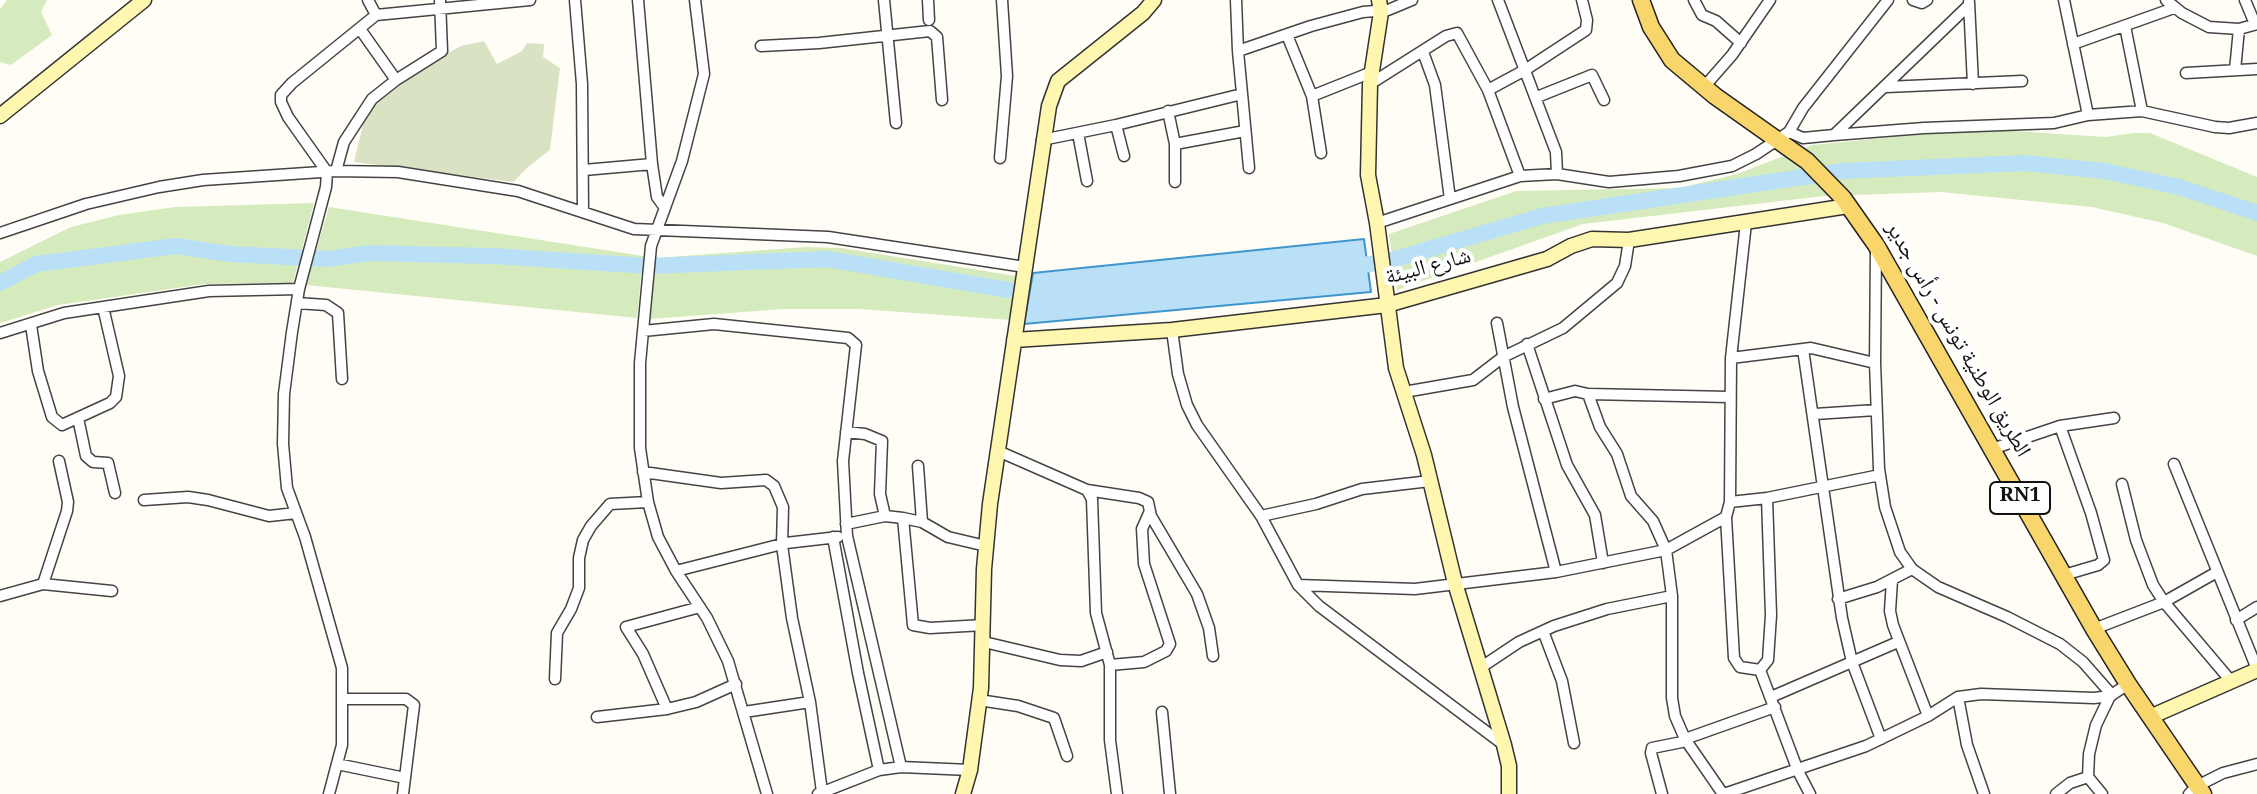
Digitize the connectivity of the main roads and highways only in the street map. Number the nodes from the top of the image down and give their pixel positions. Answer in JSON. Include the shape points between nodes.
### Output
{"nodes":[{"id":1,"x":1641,"y":0,"type":"edge"},
{"id":2,"x":2197,"y":791,"type":"edge"}],
"edges":[{"from":1,"to":2,"type":"main road","name":"الطريق الوطنية تونس - رأس جدير","number":"RN1","via":[[1672,60],[1704,87],[1783,135],[1845,202],[1876,245],[2094,629]]}]}
